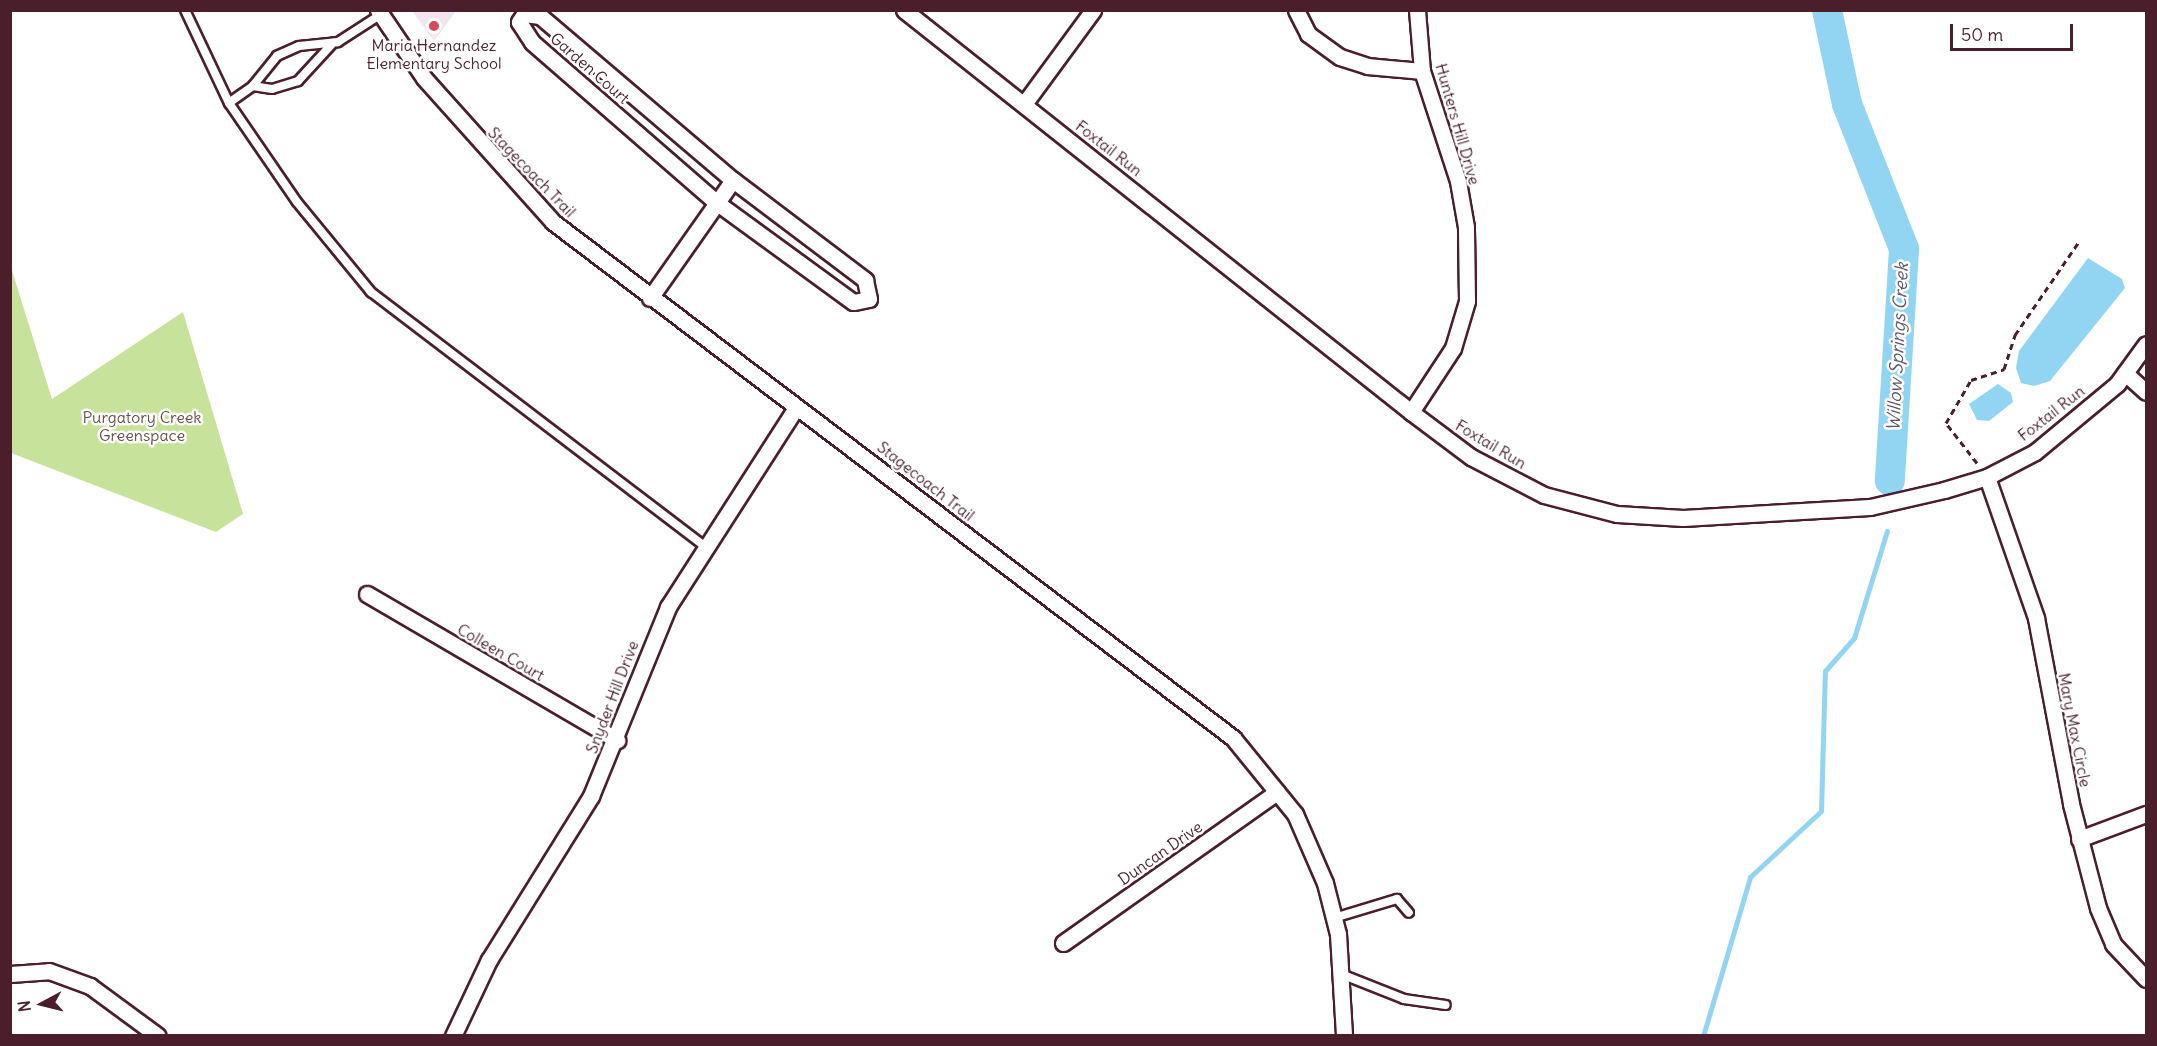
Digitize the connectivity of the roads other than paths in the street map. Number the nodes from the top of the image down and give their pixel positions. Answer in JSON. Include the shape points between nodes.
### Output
{"nodes":[{"id":1,"x":184,"y":10,"type":"edge"},
{"id":2,"x":904,"y":10,"type":"edge"},
{"id":3,"x":1093,"y":10,"type":"edge"},
{"id":4,"x":1296,"y":10,"type":"edge"},
{"id":5,"x":1417,"y":10,"type":"edge"},
{"id":6,"x":382,"y":12,"type":"edge"},
{"id":7,"x":333,"y":43,"type":"junction"},
{"id":8,"x":1422,"y":71,"type":"junction"},
{"id":9,"x":253,"y":86,"type":"junction"},
{"id":10,"x":229,"y":102,"type":"junction"},
{"id":11,"x":1024,"y":104,"type":"junction"},
{"id":12,"x":733,"y":180,"type":"junction"},
{"id":13,"x":717,"y":203,"type":"junction"},
{"id":14,"x":650,"y":298,"type":"junction"},
{"id":15,"x":2146,"y":344,"type":"edge"},
{"id":16,"x":2125,"y":373,"type":"junction"},
{"id":17,"x":2146,"y":392,"type":"edge"},
{"id":18,"x":796,"y":408,"type":"junction"},
{"id":19,"x":1411,"y":412,"type":"junction"},
{"id":20,"x":1987,"y":477,"type":"junction"},
{"id":21,"x":709,"y":550,"type":"junction"},
{"id":22,"x":367,"y":594,"type":"dead end"},
{"id":23,"x":618,"y":740,"type":"junction"},
{"id":24,"x":1277,"y":792,"type":"junction"},
{"id":25,"x":2146,"y":814,"type":"edge"},
{"id":26,"x":2079,"y":839,"type":"junction"},
{"id":27,"x":1409,"y":913,"type":"dead end"},
{"id":28,"x":1334,"y":918,"type":"junction"},
{"id":29,"x":1063,"y":943,"type":"dead end"},
{"id":30,"x":10,"y":974,"type":"edge"},
{"id":31,"x":1341,"y":974,"type":"junction"},
{"id":32,"x":2146,"y":979,"type":"edge"},
{"id":33,"x":1446,"y":1005,"type":"dead end"},
{"id":34,"x":158,"y":1035,"type":"edge"},
{"id":35,"x":453,"y":1035,"type":"edge"},
{"id":36,"x":1344,"y":1035,"type":"edge"}],
"edges":[{"from":1,"to":10,"type":"lane"},
{"from":2,"to":11,"type":"street","name":"Foxtail Run"},
{"from":3,"to":11,"type":"street"},
{"from":4,"to":8,"type":"street","via":[[1308,34],[1340,57],[1367,66]]},
{"from":5,"to":8,"type":"street","name":"Hunters Hill Drive"},
{"from":6,"to":7,"type":"lane"},
{"from":6,"to":14,"type":"street","name":"Stagecoach Trail","via":[[424,78],[485,152],[553,222]]},
{"from":7,"to":9,"type":"lane","via":[[299,46],[277,56]]},
{"from":7,"to":9,"type":"lane","via":[[298,81],[272,89]]},
{"from":8,"to":19,"type":"street","name":"Hunters Hill Drive","via":[[1458,181],[1466,227],[1467,301],[1453,348]]},
{"from":9,"to":10,"type":"lane"},
{"from":10,"to":21,"type":"lane","via":[[297,202],[371,292]]},
{"from":11,"to":19,"type":"street","name":"Foxtail Run"},
{"from":12,"to":13,"type":"street"},
{"from":12,"to":13,"type":"street","name":"Garden Court","via":[[865,280],[869,299],[852,302]]},
{"from":12,"to":13,"type":"street","name":"Garden Court","via":[[540,16],[524,14],[519,22],[532,42]]},
{"from":13,"to":14,"type":"street"},
{"from":14,"to":18,"type":"street","name":"Stagecoach Trail"},
{"from":15,"to":16,"type":"street","name":"Foxtail Run"},
{"from":16,"to":17,"type":"street"},
{"from":16,"to":20,"type":"street","name":"Foxtail Run","via":[[2035,452]]},
{"from":18,"to":21,"type":"street","name":"Snyder Hill Drive"},
{"from":18,"to":24,"type":"street","name":"Stagecoach Trail","via":[[843,438],[1233,738]]},
{"from":19,"to":20,"type":"street","name":"Foxtail Run","via":[[1471,457],[1544,495],[1617,514],[1683,518],[1870,507]]},
{"from":20,"to":26,"type":"street","name":"Mary Max Circle","via":[[2036,618]]},
{"from":21,"to":23,"type":"street","name":"Snyder Hill Drive","via":[[668,607],[636,676]]},
{"from":22,"to":23,"type":"street","name":"Colleen Court"},
{"from":23,"to":35,"type":"street","name":"Snyder Hill Drive","via":[[559,853],[489,960]]},
{"from":24,"to":28,"type":"street","name":"Stagecoach Trail","via":[[1295,814]]},
{"from":24,"to":29,"type":"street","name":"Duncan Drive"},
{"from":25,"to":26,"type":"street"},
{"from":26,"to":32,"type":"street","name":"Mary Max Circle","via":[[2113,944]]},
{"from":27,"to":28,"type":"lane","via":[[1397,899]]},
{"from":28,"to":31,"type":"street","name":"Stagecoach Trail"},
{"from":30,"to":34,"type":"street","via":[[49,971],[90,986]]},
{"from":31,"to":33,"type":"lane","via":[[1404,999]]},
{"from":31,"to":36,"type":"street","name":"Stagecoach Trail"}]}
